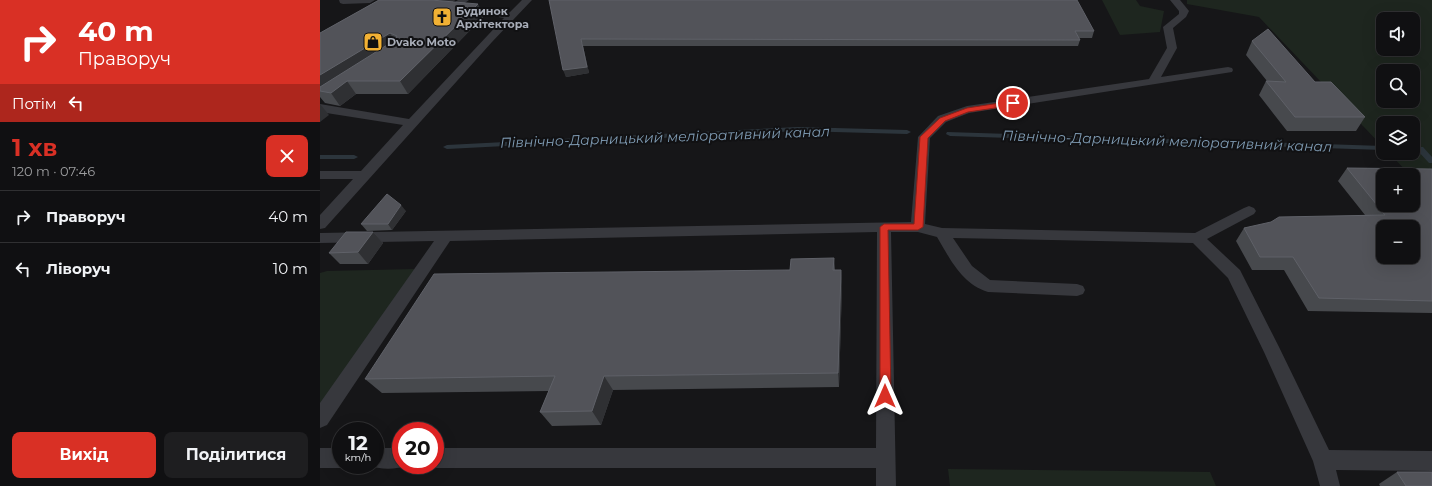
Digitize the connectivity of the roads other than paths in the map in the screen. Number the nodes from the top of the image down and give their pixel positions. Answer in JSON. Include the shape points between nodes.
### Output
{"nodes":[{"id":1,"x":370,"y":0,"type":"edge"},
{"id":2,"x":464,"y":0,"type":"edge"},
{"id":3,"x":527,"y":0,"type":"edge"},
{"id":4,"x":1175,"y":0,"type":"edge"},
{"id":5,"x":343,"y":1,"type":"dead end"},
{"id":6,"x":512,"y":16,"type":"junction"},
{"id":7,"x":1228,"y":70,"type":"dead end"},
{"id":8,"x":1153,"y":82,"type":"junction"},
{"id":9,"x":320,"y":108,"type":"edge"},
{"id":10,"x":412,"y":123,"type":"junction"},
{"id":11,"x":363,"y":175,"type":"junction"},
{"id":12,"x":320,"y":176,"type":"edge"},
{"id":13,"x":1249,"y":211,"type":"dead end"},
{"id":14,"x":320,"y":224,"type":"edge"},
{"id":15,"x":884,"y":227,"type":"junction"},
{"id":16,"x":918,"y":227,"type":"junction"},
{"id":17,"x":942,"y":233,"type":"junction"},
{"id":18,"x":446,"y":236,"type":"junction"},
{"id":19,"x":320,"y":238,"type":"edge"},
{"id":20,"x":1197,"y":238,"type":"junction"},
{"id":21,"x":1077,"y":290,"type":"dead end"},
{"id":22,"x":320,"y":419,"type":"edge"},
{"id":23,"x":320,"y":458,"type":"edge"},
{"id":24,"x":332,"y":458,"type":"edge"},
{"id":25,"x":444,"y":458,"type":"edge"},
{"id":26,"x":886,"y":458,"type":"junction"},
{"id":27,"x":1323,"y":460,"type":"junction"},
{"id":28,"x":1432,"y":461,"type":"edge"},
{"id":29,"x":886,"y":486,"type":"edge"},
{"id":30,"x":1330,"y":486,"type":"edge"}],
"edges":[{"from":1,"to":5,"type":"lane"},
{"from":2,"to":6,"type":"lane","via":[[454,7]]},
{"from":3,"to":6,"type":"lane"},
{"from":4,"to":8,"type":"lane","via":[[1184,11],[1183,15],[1168,27],[1172,48]]},
{"from":6,"to":10,"type":"lane"},
{"from":7,"to":8,"type":"lane"},
{"from":8,"to":16,"type":"lane","via":[[967,110],[942,119],[924,137]]},
{"from":9,"to":10,"type":"lane"},
{"from":10,"to":11,"type":"lane"},
{"from":11,"to":12,"type":"lane"},
{"from":11,"to":14,"type":"lane"},
{"from":13,"to":20,"type":"lane"},
{"from":15,"to":16,"type":"lane"},
{"from":15,"to":18,"type":"lane"},
{"from":15,"to":26,"type":"lane"},
{"from":16,"to":17,"type":"lane"},
{"from":17,"to":20,"type":"lane"},
{"from":17,"to":21,"type":"lane","via":[[961,262],[980,283],[988,286]]},
{"from":18,"to":19,"type":"lane"},
{"from":18,"to":22,"type":"lane"},
{"from":20,"to":27,"type":"lane","via":[[1234,274]]},
{"from":23,"to":24,"type":"lane"},
{"from":25,"to":26,"type":"lane"},
{"from":26,"to":29,"type":"lane"},
{"from":27,"to":28,"type":"lane"},
{"from":27,"to":30,"type":"lane"}]}
